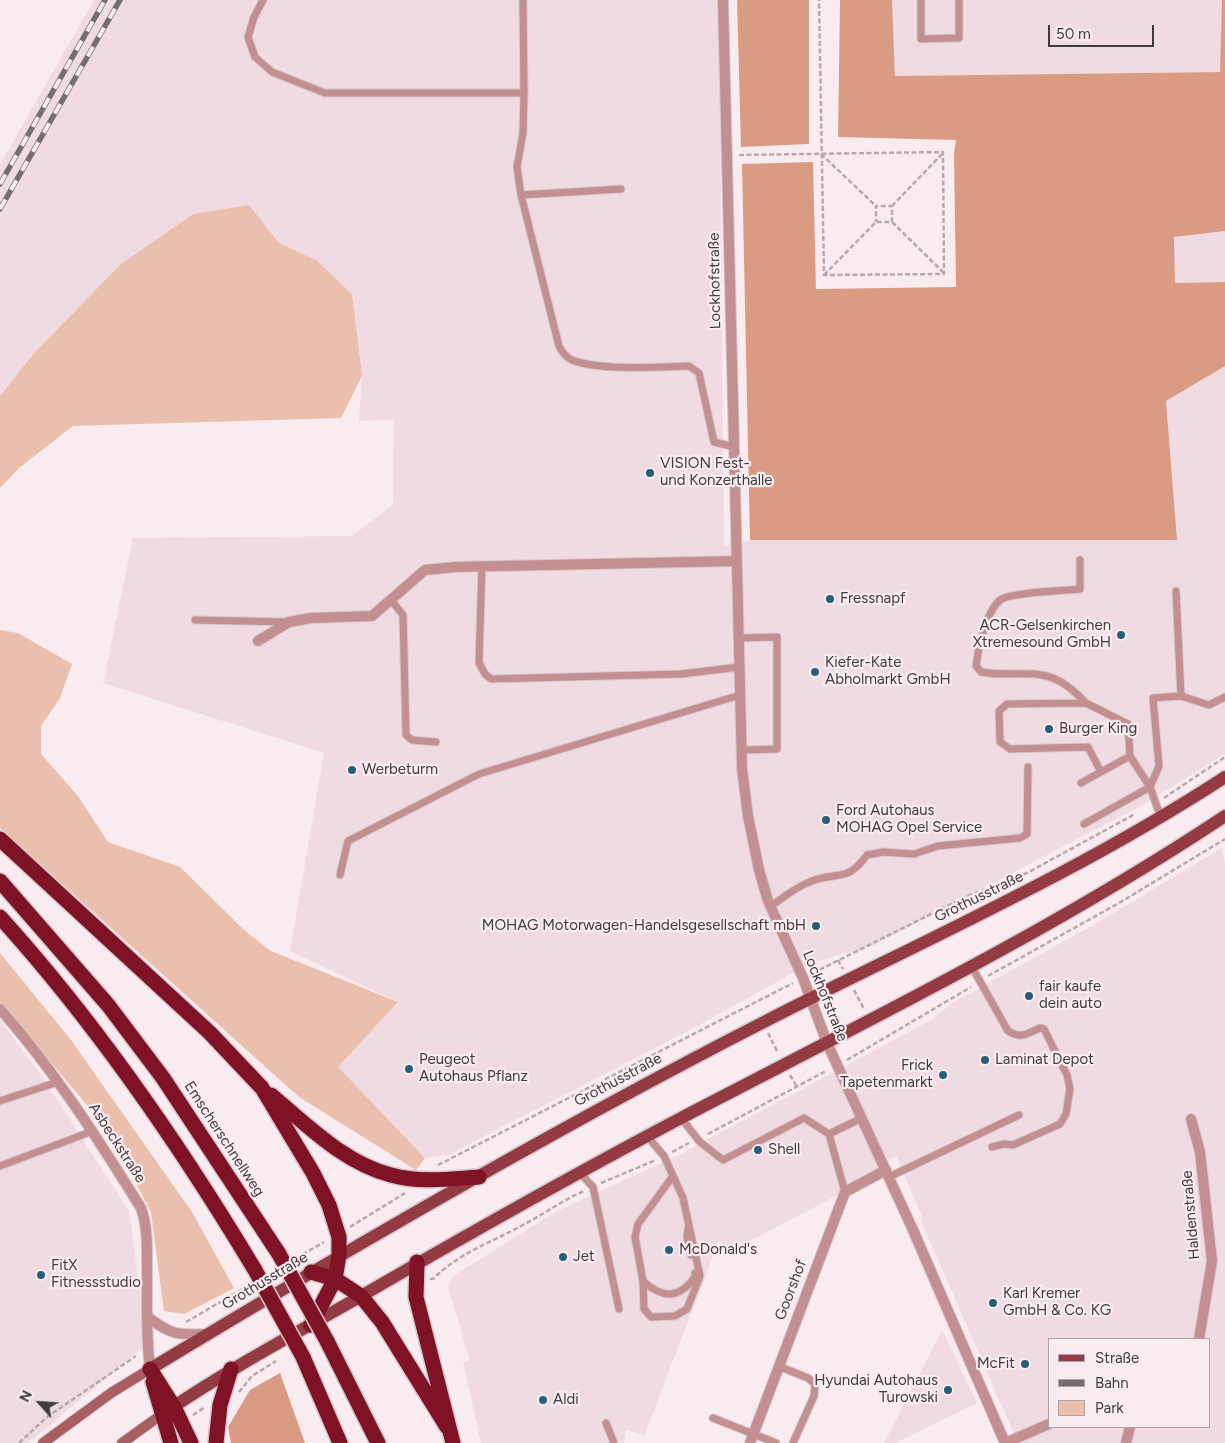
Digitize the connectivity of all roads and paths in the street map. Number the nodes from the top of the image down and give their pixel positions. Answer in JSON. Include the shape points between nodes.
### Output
{"nodes":[{"id":1,"x":263,"y":0,"type":"edge"},
{"id":2,"x":523,"y":0,"type":"edge"},
{"id":3,"x":723,"y":0,"type":"edge"},
{"id":4,"x":820,"y":0,"type":"edge"},
{"id":5,"x":920,"y":0,"type":"edge"},
{"id":6,"x":959,"y":0,"type":"edge"},
{"id":7,"x":524,"y":93,"type":"junction"},
{"id":8,"x":943,"y":152,"type":"junction"},
{"id":9,"x":821,"y":154,"type":"junction"},
{"id":10,"x":728,"y":155,"type":"junction"},
{"id":11,"x":621,"y":190,"type":"dead end"},
{"id":12,"x":521,"y":195,"type":"junction"},
{"id":13,"x":876,"y":206,"type":"junction"},
{"id":14,"x":892,"y":206,"type":"junction"},
{"id":15,"x":876,"y":222,"type":"junction"},
{"id":16,"x":892,"y":222,"type":"junction"},
{"id":17,"x":944,"y":274,"type":"junction"},
{"id":18,"x":824,"y":275,"type":"junction"},
{"id":19,"x":734,"y":447,"type":"junction"},
{"id":20,"x":1080,"y":560,"type":"dead end"},
{"id":21,"x":736,"y":561,"type":"junction"},
{"id":22,"x":482,"y":566,"type":"junction"},
{"id":23,"x":1176,"y":591,"type":"dead end"},
{"id":24,"x":390,"y":600,"type":"junction"},
{"id":25,"x":195,"y":620,"type":"dead end"},
{"id":26,"x":289,"y":622,"type":"junction"},
{"id":27,"x":738,"y":638,"type":"junction"},
{"id":28,"x":258,"y":640,"type":"dead end"},
{"id":29,"x":739,"y":667,"type":"junction"},
{"id":30,"x":740,"y":695,"type":"junction"},
{"id":31,"x":1181,"y":696,"type":"junction"},
{"id":32,"x":1225,"y":697,"type":"edge"},
{"id":33,"x":1086,"y":703,"type":"junction"},
{"id":34,"x":436,"y":742,"type":"dead end"},
{"id":35,"x":742,"y":750,"type":"junction"},
{"id":36,"x":1130,"y":756,"type":"junction"},
{"id":37,"x":1225,"y":757,"type":"edge"},
{"id":38,"x":1028,"y":767,"type":"dead end"},
{"id":39,"x":1101,"y":772,"type":"junction"},
{"id":40,"x":1225,"y":777,"type":"edge"},
{"id":41,"x":1081,"y":783,"type":"dead end"},
{"id":42,"x":1150,"y":787,"type":"junction"},
{"id":43,"x":1155,"y":804,"type":"junction"},
{"id":44,"x":1225,"y":816,"type":"edge"},
{"id":45,"x":1161,"y":818,"type":"junction"},
{"id":46,"x":1084,"y":824,"type":"dead end"},
{"id":47,"x":1225,"y":839,"type":"edge"},
{"id":48,"x":0,"y":840,"type":"edge"},
{"id":49,"x":340,"y":875,"type":"dead end"},
{"id":50,"x":0,"y":881,"type":"edge"},
{"id":51,"x":771,"y":906,"type":"junction"},
{"id":52,"x":0,"y":917,"type":"edge"},
{"id":53,"x":838,"y":960,"type":"junction"},
{"id":54,"x":842,"y":967,"type":"dead end"},
{"id":55,"x":972,"y":967,"type":"junction"},
{"id":56,"x":813,"y":973,"type":"dead end"},
{"id":57,"x":980,"y":981,"type":"junction"},
{"id":58,"x":784,"y":988,"type":"dead end"},
{"id":59,"x":856,"y":994,"type":"dead end"},
{"id":60,"x":811,"y":999,"type":"junction"},
{"id":61,"x":753,"y":1003,"type":"junction"},
{"id":62,"x":0,"y":1009,"type":"edge"},
{"id":63,"x":756,"y":1009,"type":"dead end"},
{"id":64,"x":865,"y":1012,"type":"dead end"},
{"id":65,"x":767,"y":1031,"type":"dead end"},
{"id":66,"x":877,"y":1037,"type":"dead end"},
{"id":67,"x":880,"y":1041,"type":"junction"},
{"id":68,"x":827,"y":1043,"type":"junction"},
{"id":69,"x":777,"y":1051,"type":"dead end"},
{"id":70,"x":850,"y":1058,"type":"dead end"},
{"id":71,"x":824,"y":1072,"type":"dead end"},
{"id":72,"x":792,"y":1078,"type":"dead end"},
{"id":73,"x":58,"y":1082,"type":"junction"},
{"id":74,"x":796,"y":1087,"type":"junction"},
{"id":75,"x":262,"y":1088,"type":"junction"},
{"id":76,"x":0,"y":1101,"type":"edge"},
{"id":77,"x":1019,"y":1115,"type":"dead end"},
{"id":78,"x":681,"y":1118,"type":"junction"},
{"id":79,"x":862,"y":1118,"type":"junction"},
{"id":80,"x":1191,"y":1119,"type":"dead end"},
{"id":81,"x":93,"y":1130,"type":"junction"},
{"id":82,"x":829,"y":1134,"type":"junction"},
{"id":83,"x":647,"y":1136,"type":"junction"},
{"id":84,"x":698,"y":1140,"type":"junction"},
{"id":85,"x":992,"y":1147,"type":"dead end"},
{"id":86,"x":664,"y":1156,"type":"junction"},
{"id":87,"x":0,"y":1166,"type":"edge"},
{"id":88,"x":581,"y":1174,"type":"junction"},
{"id":89,"x":887,"y":1174,"type":"junction"},
{"id":90,"x":479,"y":1176,"type":"junction"},
{"id":91,"x":673,"y":1176,"type":"junction"},
{"id":92,"x":426,"y":1179,"type":"junction"},
{"id":93,"x":593,"y":1187,"type":"junction"},
{"id":94,"x":845,"y":1192,"type":"junction"},
{"id":95,"x":689,"y":1220,"type":"junction"},
{"id":96,"x":345,"y":1230,"type":"dead end"},
{"id":97,"x":339,"y":1255,"type":"junction"},
{"id":98,"x":418,"y":1262,"type":"junction"},
{"id":99,"x":311,"y":1272,"type":"junction"},
{"id":100,"x":335,"y":1279,"type":"junction"},
{"id":101,"x":425,"y":1279,"type":"dead end"},
{"id":102,"x":643,"y":1280,"type":"junction"},
{"id":103,"x":361,"y":1296,"type":"junction"},
{"id":104,"x":619,"y":1309,"type":"dead end"},
{"id":105,"x":148,"y":1317,"type":"junction"},
{"id":106,"x":311,"y":1325,"type":"junction"},
{"id":107,"x":209,"y":1334,"type":"junction"},
{"id":108,"x":1199,"y":1338,"type":"edge"},
{"id":109,"x":140,"y":1354,"type":"dead end"},
{"id":110,"x":778,"y":1366,"type":"junction"},
{"id":111,"x":150,"y":1369,"type":"junction"},
{"id":112,"x":231,"y":1370,"type":"junction"},
{"id":113,"x":212,"y":1403,"type":"dead end"},
{"id":114,"x":167,"y":1411,"type":"junction"},
{"id":115,"x":192,"y":1416,"type":"dead end"},
{"id":116,"x":713,"y":1418,"type":"dead end"},
{"id":117,"x":606,"y":1423,"type":"dead end"},
{"id":118,"x":1048,"y":1424,"type":"edge"},
{"id":119,"x":447,"y":1427,"type":"junction"},
{"id":120,"x":1130,"y":1428,"type":"edge"},
{"id":121,"x":752,"y":1438,"type":"edge"},
{"id":122,"x":19,"y":1443,"type":"edge"},
{"id":123,"x":43,"y":1443,"type":"edge"},
{"id":124,"x":122,"y":1443,"type":"edge"},
{"id":125,"x":170,"y":1443,"type":"edge"},
{"id":126,"x":191,"y":1443,"type":"edge"},
{"id":127,"x":216,"y":1443,"type":"edge"},
{"id":128,"x":340,"y":1443,"type":"edge"},
{"id":129,"x":378,"y":1443,"type":"edge"},
{"id":130,"x":453,"y":1443,"type":"edge"},
{"id":131,"x":614,"y":1443,"type":"edge"},
{"id":132,"x":776,"y":1443,"type":"edge"},
{"id":133,"x":793,"y":1443,"type":"edge"},
{"id":134,"x":1005,"y":1443,"type":"edge"},
{"id":135,"x":1126,"y":1443,"type":"edge"}],
"edges":[{"from":1,"to":7,"type":"lane","via":[[248,37],[255,58],[272,72],[325,93]]},
{"from":2,"to":7,"type":"lane"},
{"from":3,"to":10,"type":"street","name":"Lockhofstraße"},
{"from":4,"to":9,"type":"path"},
{"from":5,"to":6,"type":"lane","via":[[921,39],[959,38]]},
{"from":7,"to":12,"type":"lane","via":[[523,133],[517,167]]},
{"from":8,"to":9,"type":"path"},
{"from":8,"to":14,"type":"path"},
{"from":8,"to":17,"type":"path"},
{"from":9,"to":10,"type":"path"},
{"from":9,"to":13,"type":"path"},
{"from":9,"to":18,"type":"path"},
{"from":10,"to":19,"type":"street","name":"Lockhofstraße"},
{"from":11,"to":12,"type":"lane"},
{"from":12,"to":19,"type":"lane","via":[[564,355],[573,360],[616,367],[689,366],[698,374],[714,442]]},
{"from":13,"to":14,"type":"path"},
{"from":13,"to":15,"type":"path"},
{"from":14,"to":16,"type":"path"},
{"from":15,"to":16,"type":"path"},
{"from":15,"to":18,"type":"path"},
{"from":16,"to":17,"type":"path"},
{"from":17,"to":18,"type":"path"},
{"from":19,"to":21,"type":"street","name":"Lockhofstraße"},
{"from":20,"to":33,"type":"lane","via":[[1080,589],[1012,595],[1000,600],[991,612],[978,649],[976,666],[989,674],[1031,674],[1055,679]]},
{"from":21,"to":22,"type":"street"},
{"from":21,"to":27,"type":"street","name":"Lockhofstraße"},
{"from":22,"to":24,"type":"street","via":[[425,570]]},
{"from":22,"to":29,"type":"lane","via":[[479,663],[491,679],[681,674]]},
{"from":23,"to":31,"type":"lane"},
{"from":24,"to":26,"type":"street","via":[[372,616]]},
{"from":24,"to":34,"type":"lane","via":[[403,615],[406,735],[412,740]]},
{"from":25,"to":26,"type":"lane"},
{"from":26,"to":28,"type":"street"},
{"from":27,"to":29,"type":"street","name":"Lockhofstraße"},
{"from":27,"to":35,"type":"lane","via":[[777,636],[777,749]]},
{"from":29,"to":30,"type":"street","name":"Lockhofstraße"},
{"from":30,"to":35,"type":"street","name":"Lockhofstraße"},
{"from":30,"to":49,"type":"lane","via":[[479,774],[348,840]]},
{"from":31,"to":32,"type":"lane","via":[[1209,705]]},
{"from":31,"to":42,"type":"lane","via":[[1152,698],[1159,766]]},
{"from":33,"to":36,"type":"lane","via":[[1128,724]]},
{"from":33,"to":39,"type":"lane","via":[[1007,704],[1000,711],[1000,742],[1010,749],[1088,747]]},
{"from":35,"to":51,"type":"street","name":"Lockhofstraße","via":[[748,816],[759,870]]},
{"from":36,"to":39,"type":"lane"},
{"from":36,"to":42,"type":"lane"},
{"from":37,"to":43,"type":"path"},
{"from":38,"to":51,"type":"lane","via":[[1029,823],[1027,834],[1020,838],[938,846],[914,854],[883,852],[867,855],[857,869],[811,881]]},
{"from":39,"to":41,"type":"lane"},
{"from":40,"to":45,"type":"main road","name":"Grothusstraße"},
{"from":42,"to":43,"type":"lane"},
{"from":42,"to":46,"type":"lane"},
{"from":43,"to":45,"type":"lane"},
{"from":43,"to":53,"type":"path","via":[[1027,873],[965,897]]},
{"from":44,"to":55,"type":"main road","via":[[1109,890]]},
{"from":45,"to":60,"type":"main road","name":"Grothusstraße","via":[[1072,868]]},
{"from":47,"to":57,"type":"path"},
{"from":48,"to":75,"type":"highway","via":[[210,1033]]},
{"from":50,"to":129,"type":"highway","name":"Emscherschnellweg","bridge":true,"via":[[108,1005],[163,1078],[279,1254],[327,1340]]},
{"from":51,"to":60,"type":"street","name":"Lockhofstraße"},
{"from":52,"to":128,"type":"highway","bridge":true,"via":[[86,1019],[207,1190],[303,1356]]},
{"from":53,"to":54,"type":"path"},
{"from":53,"to":56,"type":"path"},
{"from":55,"to":57,"type":"lane"},
{"from":55,"to":68,"type":"main road"},
{"from":57,"to":67,"type":"path"},
{"from":57,"to":85,"type":"lane","via":[[1008,1031],[1024,1036],[1044,1029],[1067,1075],[1070,1089],[1066,1114],[1060,1124],[1013,1145]]},
{"from":58,"to":61,"type":"path"},
{"from":59,"to":64,"type":"path"},
{"from":60,"to":68,"type":"street","name":"Lockhofstraße"},
{"from":60,"to":90,"type":"main road","name":"Grothusstraße","via":[[586,1114]]},
{"from":61,"to":63,"type":"path"},
{"from":61,"to":92,"type":"path","via":[[440,1162]]},
{"from":62,"to":73,"type":"street","name":"Asbeckstraße"},
{"from":65,"to":69,"type":"path"},
{"from":66,"to":67,"type":"path"},
{"from":67,"to":70,"type":"path"},
{"from":68,"to":78,"type":"main road"},
{"from":68,"to":79,"type":"street","name":"Lockhofstraße"},
{"from":71,"to":74,"type":"path"},
{"from":72,"to":74,"type":"path"},
{"from":73,"to":76,"type":"lane"},
{"from":73,"to":81,"type":"street","name":"Asbeckstraße"},
{"from":74,"to":84,"type":"path"},
{"from":75,"to":92,"type":"highway","via":[[328,1143],[354,1160],[392,1176]]},
{"from":75,"to":97,"type":"highway","via":[[329,1205],[338,1237]]},
{"from":77,"to":89,"type":"lane"},
{"from":78,"to":83,"type":"main road"},
{"from":78,"to":84,"type":"lane"},
{"from":79,"to":82,"type":"lane"},
{"from":79,"to":89,"type":"street","name":"Lockhofstraße"},
{"from":80,"to":108,"type":"street","name":"Haldenstraße","via":[[1200,1152],[1212,1261]]},
{"from":81,"to":87,"type":"lane"},
{"from":81,"to":105,"type":"street","name":"Asbeckstraße","via":[[141,1208],[145,1220]]},
{"from":82,"to":84,"type":"lane","via":[[804,1118],[723,1160]]},
{"from":82,"to":94,"type":"lane"},
{"from":83,"to":86,"type":"lane"},
{"from":83,"to":88,"type":"main road"},
{"from":84,"to":86,"type":"path"},
{"from":86,"to":91,"type":"lane"},
{"from":86,"to":93,"type":"path"},
{"from":88,"to":93,"type":"lane"},
{"from":88,"to":98,"type":"main road"},
{"from":89,"to":94,"type":"street"},
{"from":89,"to":134,"type":"street","name":"Lockhofstraße"},
{"from":90,"to":92,"type":"highway"},
{"from":90,"to":97,"type":"main road","name":"Grothusstraße"},
{"from":91,"to":95,"type":"lane"},
{"from":91,"to":102,"type":"lane","via":[[638,1224],[635,1237]]},
{"from":92,"to":96,"type":"path"},
{"from":93,"to":101,"type":"path","via":[[477,1247],[445,1267],[433,1279]]},
{"from":93,"to":104,"type":"lane"},
{"from":94,"to":110,"type":"street","name":"Goorshof"},
{"from":95,"to":102,"type":"lane","via":[[687,1237],[696,1277],[682,1291],[670,1294],[655,1291]]},
{"from":95,"to":102,"type":"lane","via":[[700,1276],[687,1309],[675,1316],[652,1317],[644,1308]]},
{"from":97,"to":99,"type":"main road","name":"Grothusstraße"},
{"from":97,"to":100,"type":"highway"},
{"from":98,"to":103,"type":"main road"},
{"from":98,"to":119,"type":"highway","via":[[416,1298]]},
{"from":99,"to":100,"type":"highway"},
{"from":99,"to":107,"type":"main road","name":"Grothusstraße"},
{"from":100,"to":103,"type":"highway"},
{"from":100,"to":106,"type":"highway"},
{"from":103,"to":106,"type":"main road"},
{"from":103,"to":119,"type":"highway","via":[[382,1322]]},
{"from":105,"to":107,"type":"street","via":[[164,1330],[181,1335]]},
{"from":105,"to":111,"type":"street","name":"Asbeckstraße"},
{"from":106,"to":112,"type":"main road"},
{"from":107,"to":111,"type":"main road","name":"Grothusstraße"},
{"from":109,"to":122,"type":"path","via":[[47,1417]]},
{"from":110,"to":121,"type":"street","name":"Goorshof"},
{"from":110,"to":133,"type":"lane","via":[[808,1378],[814,1384],[814,1396]]},
{"from":111,"to":114,"type":"highway"},
{"from":111,"to":123,"type":"main road","name":"Grothusstraße"},
{"from":112,"to":114,"type":"main road"},
{"from":112,"to":127,"type":"highway","via":[[220,1405]]},
{"from":113,"to":115,"type":"path"},
{"from":114,"to":124,"type":"main road"},
{"from":114,"to":125,"type":"highway"},
{"from":114,"to":126,"type":"highway"},
{"from":116,"to":121,"type":"lane"},
{"from":117,"to":131,"type":"lane"},
{"from":118,"to":134,"type":"street"},
{"from":119,"to":130,"type":"highway"},
{"from":120,"to":135,"type":"street"},
{"from":121,"to":132,"type":"lane"}]}
